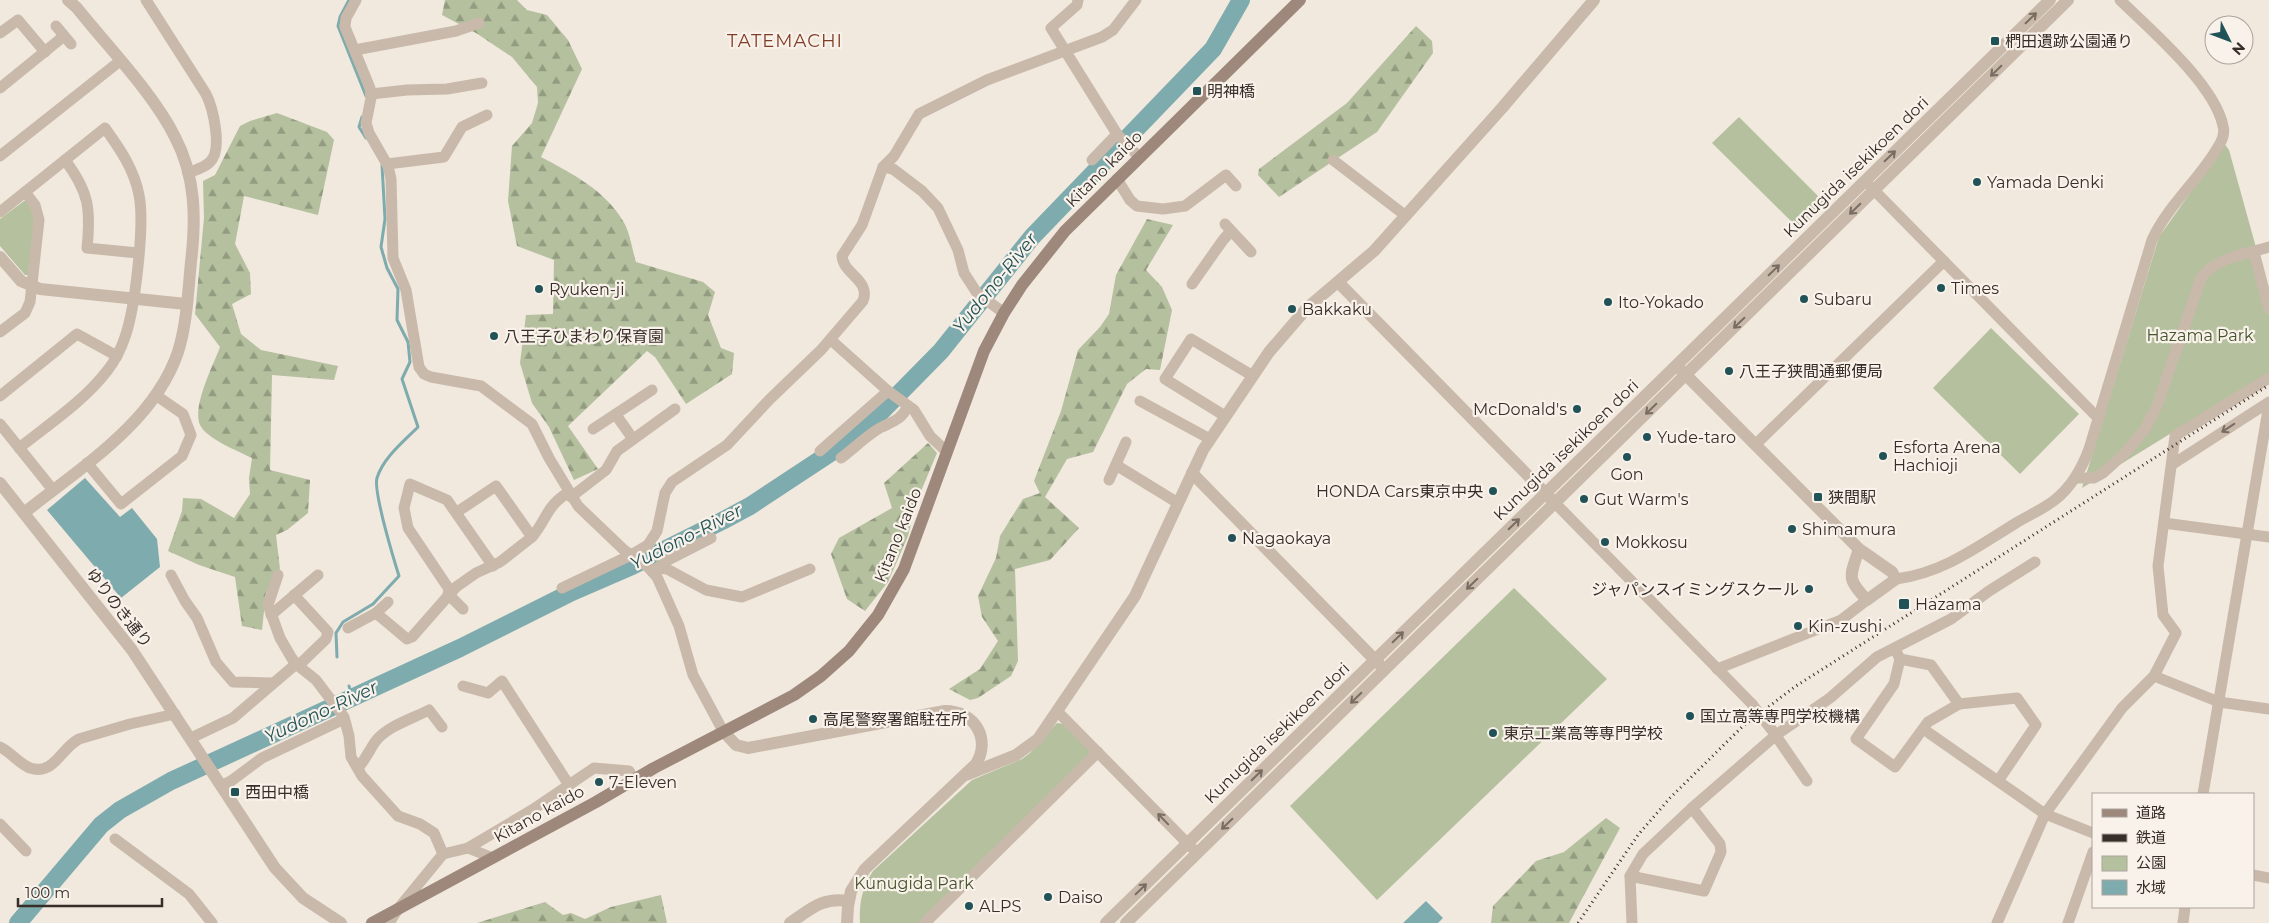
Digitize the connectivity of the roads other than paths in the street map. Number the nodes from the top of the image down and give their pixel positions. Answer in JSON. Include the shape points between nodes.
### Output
{"nodes":[{"id":1,"x":68,"y":0,"type":"edge"},
{"id":2,"x":146,"y":0,"type":"edge"},
{"id":3,"x":356,"y":0,"type":"edge"},
{"id":4,"x":1078,"y":0,"type":"edge"},
{"id":5,"x":1136,"y":0,"type":"edge"},
{"id":6,"x":1300,"y":0,"type":"edge"},
{"id":7,"x":1594,"y":0,"type":"edge"},
{"id":8,"x":2050,"y":0,"type":"edge"},
{"id":9,"x":2068,"y":0,"type":"edge"},
{"id":10,"x":2120,"y":0,"type":"edge"},
{"id":11,"x":479,"y":23,"type":"dead end"},
{"id":12,"x":56,"y":26,"type":"dead end"},
{"id":13,"x":0,"y":33,"type":"edge"},
{"id":14,"x":355,"y":50,"type":"junction"},
{"id":15,"x":1065,"y":51,"type":"junction"},
{"id":16,"x":45,"y":52,"type":"junction"},
{"id":17,"x":120,"y":61,"type":"junction"},
{"id":18,"x":482,"y":83,"type":"dead end"},
{"id":19,"x":0,"y":88,"type":"edge"},
{"id":20,"x":371,"y":94,"type":"junction"},
{"id":21,"x":487,"y":115,"type":"dead end"},
{"id":22,"x":1118,"y":135,"type":"junction"},
{"id":23,"x":0,"y":156,"type":"edge"},
{"id":24,"x":1139,"y":157,"type":"junction"},
{"id":25,"x":65,"y":160,"type":"junction"},
{"id":26,"x":1092,"y":160,"type":"dead end"},
{"id":27,"x":1333,"y":160,"type":"dead end"},
{"id":28,"x":387,"y":164,"type":"junction"},
{"id":29,"x":883,"y":167,"type":"junction"},
{"id":30,"x":188,"y":173,"type":"junction"},
{"id":31,"x":1117,"y":179,"type":"junction"},
{"id":32,"x":1865,"y":180,"type":"junction"},
{"id":33,"x":1236,"y":186,"type":"dead end"},
{"id":34,"x":1874,"y":190,"type":"junction"},
{"id":35,"x":25,"y":192,"type":"junction"},
{"id":36,"x":0,"y":212,"type":"edge"},
{"id":37,"x":1406,"y":216,"type":"junction"},
{"id":38,"x":2269,"y":247,"type":"edge"},
{"id":39,"x":138,"y":252,"type":"junction"},
{"id":40,"x":1251,"y":252,"type":"dead end"},
{"id":41,"x":2254,"y":252,"type":"junction"},
{"id":42,"x":0,"y":257,"type":"edge"},
{"id":43,"x":1944,"y":261,"type":"junction"},
{"id":44,"x":1338,"y":282,"type":"junction"},
{"id":45,"x":1192,"y":284,"type":"dead end"},
{"id":46,"x":32,"y":287,"type":"junction"},
{"id":47,"x":133,"y":298,"type":"junction"},
{"id":48,"x":186,"y":304,"type":"junction"},
{"id":49,"x":2269,"y":309,"type":"edge"},
{"id":50,"x":1004,"y":313,"type":"junction"},
{"id":51,"x":0,"y":332,"type":"edge"},
{"id":52,"x":831,"y":340,"type":"junction"},
{"id":53,"x":117,"y":356,"type":"junction"},
{"id":54,"x":1676,"y":365,"type":"junction"},
{"id":55,"x":1686,"y":375,"type":"junction"},
{"id":56,"x":1253,"y":376,"type":"junction"},
{"id":57,"x":2269,"y":378,"type":"edge"},
{"id":58,"x":652,"y":390,"type":"dead end"},
{"id":59,"x":889,"y":392,"type":"junction"},
{"id":60,"x":0,"y":396,"type":"edge"},
{"id":61,"x":157,"y":396,"type":"junction"},
{"id":62,"x":1140,"y":401,"type":"dead end"},
{"id":63,"x":2269,"y":403,"type":"edge"},
{"id":64,"x":906,"y":404,"type":"junction"},
{"id":65,"x":674,"y":409,"type":"dead end"},
{"id":66,"x":616,"y":414,"type":"junction"},
{"id":67,"x":1225,"y":416,"type":"junction"},
{"id":68,"x":2098,"y":418,"type":"junction"},
{"id":69,"x":0,"y":424,"type":"edge"},
{"id":70,"x":593,"y":429,"type":"dead end"},
{"id":71,"x":633,"y":439,"type":"junction"},
{"id":72,"x":1210,"y":439,"type":"junction"},
{"id":73,"x":1126,"y":442,"type":"dead end"},
{"id":74,"x":1755,"y":444,"type":"junction"},
{"id":75,"x":19,"y":448,"type":"junction"},
{"id":76,"x":820,"y":451,"type":"dead end"},
{"id":77,"x":947,"y":452,"type":"junction"},
{"id":78,"x":841,"y":458,"type":"dead end"},
{"id":79,"x":87,"y":462,"type":"junction"},
{"id":80,"x":2172,"y":464,"type":"junction"},
{"id":81,"x":1116,"y":465,"type":"junction"},
{"id":82,"x":1192,"y":473,"type":"junction"},
{"id":83,"x":2076,"y":478,"type":"junction"},
{"id":84,"x":1108,"y":480,"type":"dead end"},
{"id":85,"x":0,"y":483,"type":"edge"},
{"id":86,"x":53,"y":490,"type":"junction"},
{"id":87,"x":1546,"y":493,"type":"junction"},
{"id":88,"x":570,"y":495,"type":"junction"},
{"id":89,"x":1178,"y":503,"type":"junction"},
{"id":90,"x":1555,"y":503,"type":"junction"},
{"id":91,"x":457,"y":512,"type":"junction"},
{"id":92,"x":24,"y":513,"type":"junction"},
{"id":93,"x":2164,"y":523,"type":"junction"},
{"id":94,"x":2248,"y":535,"type":"junction"},
{"id":95,"x":532,"y":537,"type":"junction"},
{"id":96,"x":711,"y":538,"type":"dead end"},
{"id":97,"x":2269,"y":538,"type":"edge"},
{"id":98,"x":1859,"y":549,"type":"junction"},
{"id":99,"x":632,"y":556,"type":"junction"},
{"id":100,"x":2035,"y":562,"type":"dead end"},
{"id":101,"x":493,"y":566,"type":"junction"},
{"id":102,"x":652,"y":568,"type":"junction"},
{"id":103,"x":810,"y":569,"type":"dead end"},
{"id":104,"x":171,"y":575,"type":"dead end"},
{"id":105,"x":278,"y":575,"type":"dead end"},
{"id":106,"x":318,"y":575,"type":"dead end"},
{"id":107,"x":1896,"y":579,"type":"junction"},
{"id":108,"x":562,"y":588,"type":"dead end"},
{"id":109,"x":450,"y":593,"type":"junction"},
{"id":110,"x":294,"y":595,"type":"junction"},
{"id":111,"x":1868,"y":600,"type":"junction"},
{"id":112,"x":388,"y":602,"type":"dead end"},
{"id":113,"x":463,"y":609,"type":"dead end"},
{"id":114,"x":376,"y":613,"type":"junction"},
{"id":115,"x":271,"y":615,"type":"junction"},
{"id":116,"x":348,"y":628,"type":"dead end"},
{"id":117,"x":1895,"y":649,"type":"junction"},
{"id":118,"x":1900,"y":659,"type":"junction"},
{"id":119,"x":1375,"y":660,"type":"junction"},
{"id":120,"x":297,"y":665,"type":"junction"},
{"id":121,"x":1717,"y":669,"type":"junction"},
{"id":122,"x":1385,"y":670,"type":"junction"},
{"id":123,"x":2154,"y":676,"type":"junction"},
{"id":124,"x":272,"y":683,"type":"junction"},
{"id":125,"x":463,"y":686,"type":"dead end"},
{"id":126,"x":2219,"y":702,"type":"junction"},
{"id":127,"x":1959,"y":704,"type":"junction"},
{"id":128,"x":2269,"y":708,"type":"edge"},
{"id":129,"x":1057,"y":711,"type":"junction"},
{"id":130,"x":175,"y":714,"type":"junction"},
{"id":131,"x":344,"y":718,"type":"junction"},
{"id":132,"x":442,"y":727,"type":"dead end"},
{"id":133,"x":723,"y":731,"type":"junction"},
{"id":134,"x":1774,"y":732,"type":"junction"},
{"id":135,"x":1930,"y":733,"type":"dead end"},
{"id":136,"x":191,"y":738,"type":"junction"},
{"id":137,"x":0,"y":747,"type":"edge"},
{"id":138,"x":1098,"y":752,"type":"junction"},
{"id":139,"x":358,"y":768,"type":"junction"},
{"id":140,"x":966,"y":775,"type":"junction"},
{"id":141,"x":634,"y":779,"type":"junction"},
{"id":142,"x":1807,"y":781,"type":"dead end"},
{"id":143,"x":1998,"y":781,"type":"junction"},
{"id":144,"x":569,"y":785,"type":"junction"},
{"id":145,"x":221,"y":786,"type":"junction"},
{"id":146,"x":2203,"y":793,"type":"edge"},
{"id":147,"x":1692,"y":808,"type":"junction"},
{"id":148,"x":2045,"y":814,"type":"junction"},
{"id":149,"x":0,"y":824,"type":"edge"},
{"id":150,"x":2092,"y":833,"type":"edge"},
{"id":151,"x":115,"y":839,"type":"dead end"},
{"id":152,"x":1187,"y":843,"type":"junction"},
{"id":153,"x":468,"y":848,"type":"junction"},
{"id":154,"x":26,"y":851,"type":"dead end"},
{"id":155,"x":1197,"y":853,"type":"junction"},
{"id":156,"x":443,"y":854,"type":"junction"},
{"id":157,"x":2092,"y":855,"type":"edge"},
{"id":158,"x":493,"y":858,"type":"junction"},
{"id":159,"x":2254,"y":875,"type":"edge"},
{"id":160,"x":1630,"y":876,"type":"junction"},
{"id":161,"x":2269,"y":878,"type":"edge"},
{"id":162,"x":848,"y":901,"type":"junction"},
{"id":163,"x":2185,"y":908,"type":"edge"},
{"id":164,"x":398,"y":909,"type":"junction"},
{"id":165,"x":212,"y":923,"type":"edge"},
{"id":166,"x":341,"y":923,"type":"edge"},
{"id":167,"x":372,"y":923,"type":"edge"},
{"id":168,"x":390,"y":923,"type":"edge"},
{"id":169,"x":790,"y":923,"type":"edge"},
{"id":170,"x":848,"y":923,"type":"edge"},
{"id":171,"x":925,"y":923,"type":"edge"},
{"id":172,"x":1106,"y":923,"type":"edge"},
{"id":173,"x":1126,"y":923,"type":"edge"},
{"id":174,"x":1632,"y":923,"type":"edge"},
{"id":175,"x":1997,"y":923,"type":"edge"},
{"id":176,"x":2068,"y":923,"type":"edge"},
{"id":177,"x":2183,"y":923,"type":"edge"}],
"edges":[{"from":1,"to":17,"type":"street"},
{"from":2,"to":30,"type":"street","via":[[212,107],[216,152],[210,162]]},
{"from":3,"to":14,"type":"street","via":[[345,24]]},
{"from":4,"to":15,"type":"street","via":[[1077,5],[1051,28]]},
{"from":5,"to":15,"type":"street","via":[[1107,34]]},
{"from":6,"to":24,"type":"main road","name":"Kitano kaido"},
{"from":7,"to":37,"type":"street"},
{"from":32,"to":8,"type":"street","name":"Kunugida isekikoen dori","one_way":true},
{"from":9,"to":34,"type":"street","name":"Kunugida isekikoen dori","one_way":true},
{"from":10,"to":68,"type":"street","via":[[2194,76],[2216,106],[2224,132],[2219,146],[2165,216],[2152,240]]},
{"from":11,"to":14,"type":"street","via":[[456,31]]},
{"from":12,"to":16,"type":"street","via":[[67,40]]},
{"from":13,"to":16,"type":"street","via":[[18,20]]},
{"from":14,"to":20,"type":"street"},
{"from":15,"to":22,"type":"street"},
{"from":15,"to":29,"type":"street","via":[[987,80],[923,111],[894,156]]},
{"from":16,"to":19,"type":"street"},
{"from":17,"to":23,"type":"street"},
{"from":17,"to":30,"type":"street","via":[[167,122]]},
{"from":18,"to":20,"type":"street","via":[[447,89]]},
{"from":20,"to":28,"type":"street","via":[[366,123]]},
{"from":21,"to":28,"type":"street","via":[[462,127],[444,157]]},
{"from":22,"to":24,"type":"street"},
{"from":22,"to":26,"type":"street"},
{"from":24,"to":31,"type":"main road","name":"Kitano kaido"},
{"from":25,"to":35,"type":"street"},
{"from":25,"to":39,"type":"street","via":[[87,197],[90,220],[87,248]]},
{"from":25,"to":39,"type":"street","via":[[105,128],[126,159],[139,194]]},
{"from":27,"to":37,"type":"street"},
{"from":28,"to":88,"type":"street","via":[[391,179],[393,258],[407,295],[419,367],[431,377],[481,386],[528,420],[538,432]]},
{"from":29,"to":50,"type":"street","via":[[893,169],[938,208],[958,250],[964,273],[978,293]]},
{"from":29,"to":52,"type":"street","via":[[862,225],[842,256],[843,264],[864,287],[865,295]]},
{"from":30,"to":48,"type":"street","via":[[194,197],[195,228]]},
{"from":31,"to":33,"type":"street","via":[[1130,200],[1138,206],[1163,209],[1185,206],[1226,175]]},
{"from":31,"to":50,"type":"main road","name":"Kitano kaido","via":[[1044,255]]},
{"from":32,"to":34,"type":"street"},
{"from":54,"to":32,"type":"street","name":"Kunugida isekikoen dori","one_way":true},
{"from":34,"to":43,"type":"street"},
{"from":34,"to":55,"type":"street","name":"Kunugida isekikoen dori","one_way":true},
{"from":35,"to":36,"type":"street"},
{"from":35,"to":46,"type":"street","via":[[35,205],[39,220]]},
{"from":37,"to":44,"type":"street","via":[[1371,255]]},
{"from":38,"to":41,"type":"street"},
{"from":39,"to":47,"type":"street"},
{"from":40,"to":45,"type":"street","via":[[1228,227]]},
{"from":41,"to":49,"type":"street"},
{"from":41,"to":83,"type":"street","via":[[2217,263],[2205,272],[2157,406],[2145,429],[2103,473],[2094,478]]},
{"from":42,"to":46,"type":"street","via":[[21,281]]},
{"from":43,"to":68,"type":"street"},
{"from":43,"to":74,"type":"street"},
{"from":44,"to":56,"type":"street","via":[[1307,308]]},
{"from":44,"to":87,"type":"street"},
{"from":46,"to":47,"type":"street"},
{"from":46,"to":51,"type":"street","via":[[25,313]]},
{"from":47,"to":48,"type":"street"},
{"from":47,"to":53,"type":"street","via":[[125,337]]},
{"from":48,"to":61,"type":"street","via":[[178,352]]},
{"from":50,"to":77,"type":"main road","name":"Kitano kaido","via":[[976,370]]},
{"from":52,"to":59,"type":"street"},
{"from":52,"to":99,"type":"street","via":[[748,420],[727,445],[672,482],[665,493],[657,531],[648,544]]},
{"from":53,"to":60,"type":"street","via":[[77,334]]},
{"from":53,"to":75,"type":"street","via":[[81,398]]},
{"from":54,"to":55,"type":"street"},
{"from":54,"to":87,"type":"street","name":"Kunugida isekikoen dori"},
{"from":55,"to":74,"type":"street"},
{"from":55,"to":90,"type":"street","name":"Kunugida isekikoen dori","one_way":true},
{"from":56,"to":67,"type":"street"},
{"from":56,"to":67,"type":"street","via":[[1191,339],[1165,379]]},
{"from":57,"to":80,"type":"street","via":[[2175,436]]},
{"from":58,"to":66,"type":"street"},
{"from":59,"to":64,"type":"street"},
{"from":59,"to":76,"type":"street"},
{"from":61,"to":79,"type":"street","via":[[128,429]]},
{"from":61,"to":79,"type":"street","via":[[183,414],[192,435],[182,456],[121,504]]},
{"from":62,"to":72,"type":"street"},
{"from":63,"to":80,"type":"street","one_way":true},
{"from":63,"to":94,"type":"street"},
{"from":64,"to":77,"type":"street","via":[[930,436]]},
{"from":64,"to":78,"type":"street","via":[[904,414],[893,424],[881,427]]},
{"from":65,"to":71,"type":"street"},
{"from":66,"to":70,"type":"street"},
{"from":66,"to":71,"type":"street"},
{"from":67,"to":72,"type":"street"},
{"from":68,"to":83,"type":"street"},
{"from":69,"to":75,"type":"street"},
{"from":71,"to":88,"type":"street","via":[[617,451],[606,470]]},
{"from":72,"to":82,"type":"street"},
{"from":73,"to":81,"type":"street"},
{"from":74,"to":98,"type":"street"},
{"from":75,"to":86,"type":"street"},
{"from":77,"to":133,"type":"main road","name":"Kitano kaido","via":[[904,569],[888,601],[869,628],[838,662],[804,688]]},
{"from":79,"to":86,"type":"street"},
{"from":80,"to":93,"type":"street"},
{"from":81,"to":84,"type":"street"},
{"from":81,"to":89,"type":"street"},
{"from":82,"to":89,"type":"street"},
{"from":82,"to":119,"type":"street"},
{"from":83,"to":107,"type":"street","via":[[2050,504],[1950,564],[1921,575]]},
{"from":85,"to":92,"type":"street","name":"ゆりのき通り"},
{"from":86,"to":92,"type":"street"},
{"from":87,"to":90,"type":"street"},
{"from":119,"to":87,"type":"street","name":"Kunugida isekikoen dori","one_way":true},
{"from":88,"to":95,"type":"street","via":[[552,504]]},
{"from":88,"to":99,"type":"street","via":[[594,524]]},
{"from":89,"to":129,"type":"street","via":[[1134,596]]},
{"from":90,"to":121,"type":"street"},
{"from":90,"to":122,"type":"street","name":"Kunugida isekikoen dori","one_way":true},
{"from":91,"to":95,"type":"street","via":[[496,486]]},
{"from":91,"to":101,"type":"street"},
{"from":91,"to":109,"type":"street","via":[[447,500],[410,484],[404,508],[408,528]]},
{"from":92,"to":130,"type":"street","name":"ゆりのき通り","via":[[114,626]]},
{"from":93,"to":94,"type":"street"},
{"from":93,"to":123,"type":"street","via":[[2158,566],[2162,615],[2176,633]]},
{"from":94,"to":97,"type":"street"},
{"from":94,"to":126,"type":"street"},
{"from":95,"to":101,"type":"street"},
{"from":96,"to":102,"type":"street"},
{"from":98,"to":107,"type":"street","via":[[1892,572]]},
{"from":98,"to":111,"type":"street","via":[[1851,579]]},
{"from":99,"to":102,"type":"street"},
{"from":99,"to":108,"type":"street"},
{"from":100,"to":117,"type":"street","via":[[1951,619]]},
{"from":101,"to":109,"type":"street","via":[[464,580]]},
{"from":102,"to":103,"type":"street","via":[[667,569],[706,590],[742,597]]},
{"from":102,"to":133,"type":"street","via":[[679,626],[693,675]]},
{"from":104,"to":124,"type":"street","via":[[197,618],[216,662],[233,682]]},
{"from":105,"to":115,"type":"street","via":[[268,605]]},
{"from":106,"to":110,"type":"street"},
{"from":107,"to":111,"type":"street"},
{"from":109,"to":113,"type":"street"},
{"from":109,"to":114,"type":"street","via":[[409,639]]},
{"from":110,"to":115,"type":"street"},
{"from":110,"to":120,"type":"street","via":[[328,632],[326,639]]},
{"from":111,"to":121,"type":"street","via":[[1841,620]]},
{"from":112,"to":114,"type":"street"},
{"from":114,"to":116,"type":"street"},
{"from":115,"to":120,"type":"street","via":[[280,638]]},
{"from":117,"to":118,"type":"street"},
{"from":117,"to":134,"type":"street","via":[[1877,657],[1830,698]]},
{"from":118,"to":127,"type":"street","via":[[1931,665]]},
{"from":118,"to":127,"type":"street","via":[[1894,684],[1856,739],[1895,767],[1928,722]]},
{"from":119,"to":122,"type":"street"},
{"from":152,"to":119,"type":"street","name":"Kunugida isekikoen dori","one_way":true},
{"from":120,"to":124,"type":"street"},
{"from":120,"to":131,"type":"street","via":[[316,680]]},
{"from":121,"to":134,"type":"street","bridge":true},
{"from":122,"to":155,"type":"street","name":"Kunugida isekikoen dori","one_way":true},
{"from":123,"to":126,"type":"street"},
{"from":123,"to":148,"type":"street","via":[[2122,708]]},
{"from":124,"to":136,"type":"street","via":[[233,718]]},
{"from":125,"to":144,"type":"street","via":[[488,693],[502,682]]},
{"from":126,"to":128,"type":"street"},
{"from":126,"to":146,"type":"street"},
{"from":127,"to":143,"type":"street","via":[[2018,698],[2036,725]]},
{"from":129,"to":138,"type":"street"},
{"from":129,"to":140,"type":"street","via":[[1038,739],[1025,750]]},
{"from":130,"to":136,"type":"street","name":"ゆりのき通り"},
{"from":130,"to":137,"type":"street","via":[[79,739],[53,765],[44,768],[30,768]]},
{"from":131,"to":139,"type":"street","via":[[351,758]]},
{"from":131,"to":145,"type":"street","via":[[262,758]]},
{"from":132,"to":139,"type":"street","via":[[429,710],[385,732]]},
{"from":133,"to":140,"type":"street","via":[[736,745],[748,748],[952,710],[972,720],[982,738],[979,758]]},
{"from":133,"to":141,"type":"main road","name":"Kitano kaido"},
{"from":134,"to":142,"type":"street"},
{"from":134,"to":147,"type":"street"},
{"from":135,"to":143,"type":"street"},
{"from":136,"to":145,"type":"street","name":"ゆりのき通り"},
{"from":152,"to":138,"type":"street","one_way":true},
{"from":138,"to":171,"type":"street"},
{"from":139,"to":156,"type":"street","via":[[393,812],[434,833]]},
{"from":140,"to":162,"type":"street","via":[[865,869],[854,884]]},
{"from":141,"to":144,"type":"street","via":[[629,771],[594,768]]},
{"from":141,"to":158,"type":"main road","name":"Kitano kaido"},
{"from":143,"to":148,"type":"street"},
{"from":144,"to":153,"type":"street"},
{"from":145,"to":166,"type":"street","via":[[268,860],[288,884],[313,906]]},
{"from":147,"to":160,"type":"street","via":[[1643,854]]},
{"from":147,"to":160,"type":"street","via":[[1720,844],[1721,852],[1704,891]]},
{"from":148,"to":150,"type":"street"},
{"from":148,"to":175,"type":"street"},
{"from":149,"to":154,"type":"street"},
{"from":151,"to":165,"type":"street","via":[[189,894]]},
{"from":152,"to":155,"type":"street"},
{"from":172,"to":152,"type":"street","name":"Kunugida isekikoen dori","one_way":true},
{"from":153,"to":156,"type":"street"},
{"from":153,"to":158,"type":"street"},
{"from":155,"to":173,"type":"street","name":"Kunugida isekikoen dori"},
{"from":156,"to":164,"type":"street"},
{"from":157,"to":176,"type":"street"},
{"from":158,"to":164,"type":"main road","name":"Kitano kaido"},
{"from":159,"to":161,"type":"street"},
{"from":160,"to":174,"type":"street"},
{"from":162,"to":169,"type":"street","via":[[835,899],[823,902]]},
{"from":162,"to":170,"type":"street"},
{"from":163,"to":177,"type":"street"},
{"from":164,"to":167,"type":"main road","name":"Kitano kaido"},
{"from":164,"to":168,"type":"street"}]}
